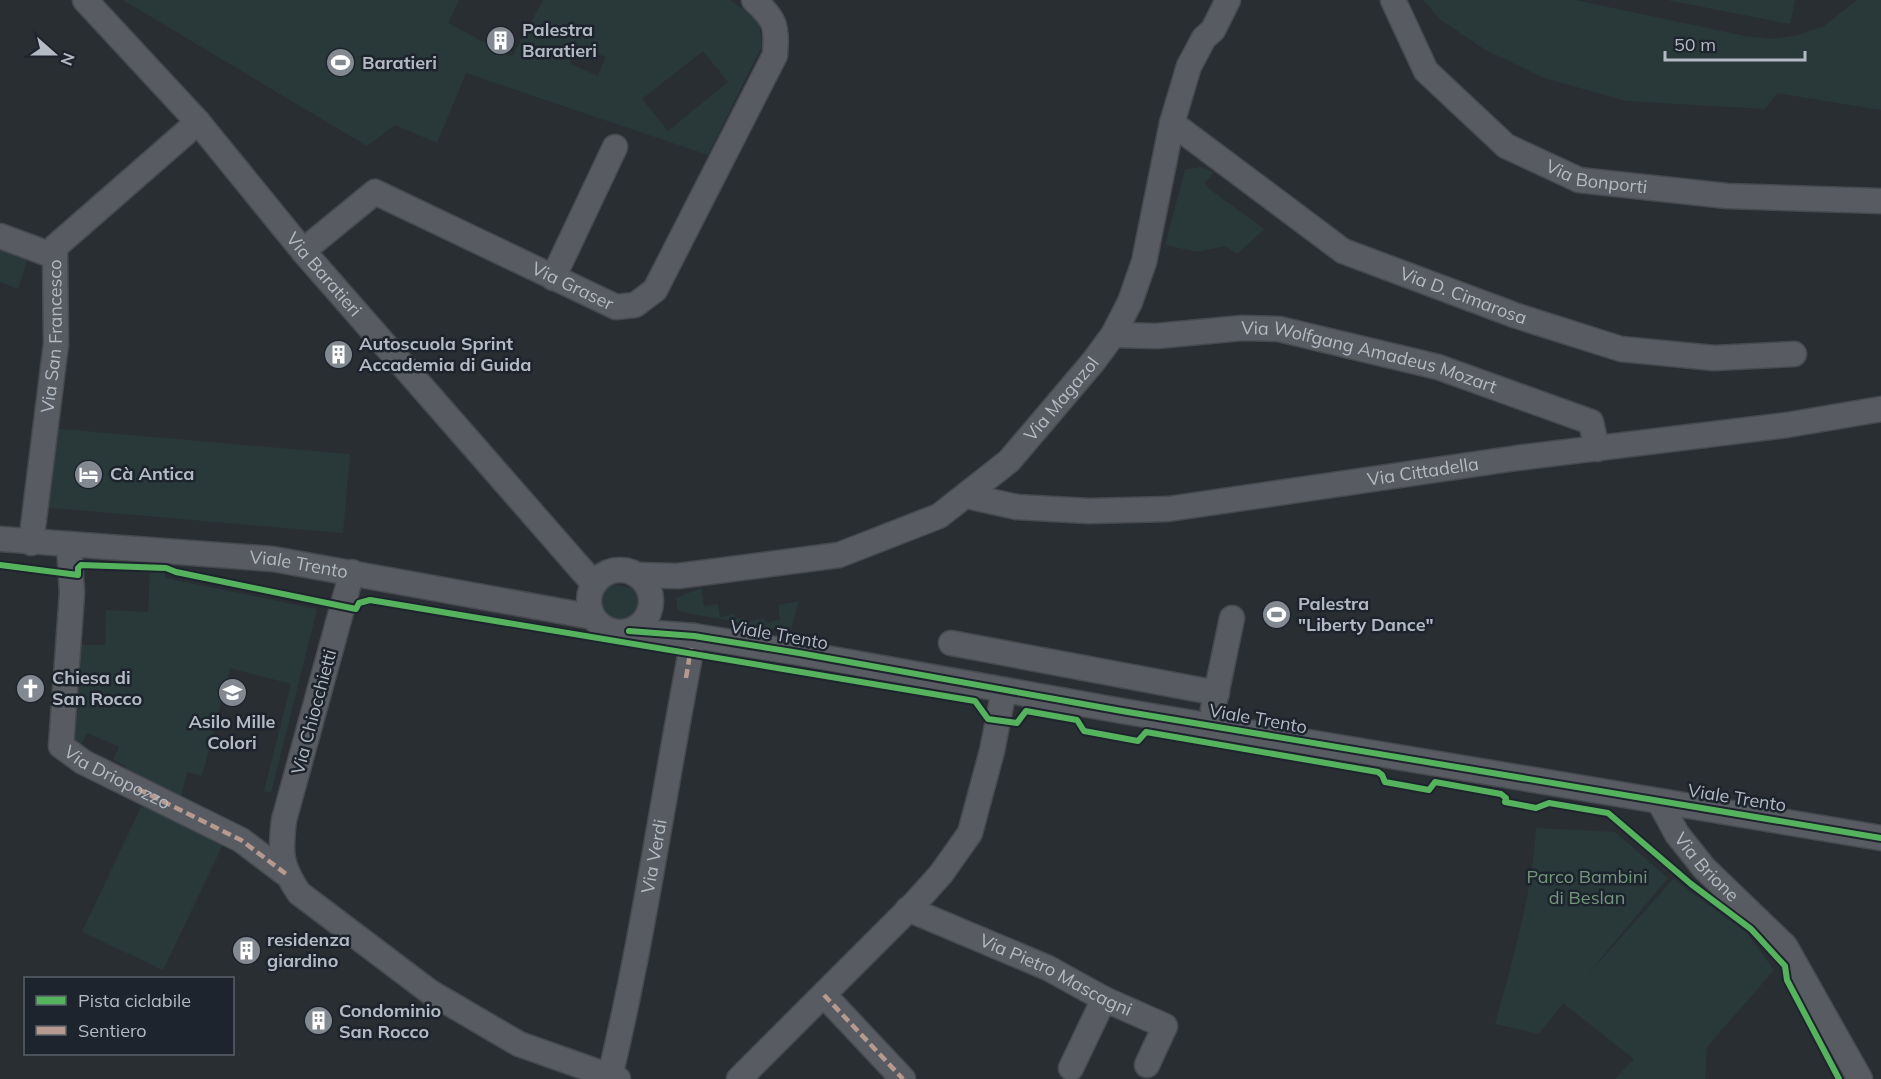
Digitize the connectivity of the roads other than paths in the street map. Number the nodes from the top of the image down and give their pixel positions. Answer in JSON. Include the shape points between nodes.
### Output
{"nodes":[{"id":1,"x":85,"y":0,"type":"edge"},
{"id":2,"x":754,"y":0,"type":"edge"},
{"id":3,"x":1228,"y":0,"type":"edge"},
{"id":4,"x":1393,"y":0,"type":"edge"},
{"id":5,"x":198,"y":122,"type":"junction"},
{"id":6,"x":1172,"y":123,"type":"junction"},
{"id":7,"x":615,"y":147,"type":"dead end"},
{"id":8,"x":1881,"y":201,"type":"edge"},
{"id":9,"x":0,"y":236,"type":"edge"},
{"id":10,"x":303,"y":251,"type":"junction"},
{"id":11,"x":54,"y":256,"type":"junction"},
{"id":12,"x":553,"y":278,"type":"junction"},
{"id":13,"x":1113,"y":335,"type":"junction"},
{"id":14,"x":1794,"y":354,"type":"dead end"},
{"id":15,"x":1881,"y":409,"type":"edge"},
{"id":16,"x":1597,"y":448,"type":"junction"},
{"id":17,"x":967,"y":496,"type":"junction"},
{"id":18,"x":0,"y":539,"type":"edge"},
{"id":19,"x":31,"y":543,"type":"junction"},
{"id":20,"x":69,"y":544,"type":"junction"},
{"id":21,"x":352,"y":572,"type":"junction"},
{"id":22,"x":638,"y":576,"type":"junction"},
{"id":23,"x":678,"y":576,"type":"junction"},
{"id":24,"x":596,"y":594,"type":"junction"},
{"id":25,"x":651,"y":607,"type":"junction"},
{"id":26,"x":1232,"y":618,"type":"dead end"},
{"id":27,"x":629,"y":631,"type":"junction"},
{"id":28,"x":694,"y":636,"type":"junction"},
{"id":29,"x":951,"y":643,"type":"dead end"},
{"id":30,"x":1004,"y":690,"type":"junction"},
{"id":31,"x":1217,"y":693,"type":"junction"},
{"id":32,"x":1210,"y":726,"type":"junction"},
{"id":33,"x":1659,"y":801,"type":"junction"},
{"id":34,"x":1881,"y":838,"type":"edge"},
{"id":35,"x":283,"y":863,"type":"junction"},
{"id":36,"x":908,"y":909,"type":"junction"},
{"id":37,"x":824,"y":994,"type":"junction"},
{"id":38,"x":1104,"y":999,"type":"junction"},
{"id":39,"x":1147,"y":1065,"type":"dead end"},
{"id":40,"x":1071,"y":1068,"type":"dead end"},
{"id":41,"x":614,"y":1078,"type":"edge"},
{"id":42,"x":739,"y":1079,"type":"edge"},
{"id":43,"x":903,"y":1079,"type":"edge"},
{"id":44,"x":1860,"y":1079,"type":"edge"}],
"edges":[{"from":1,"to":5,"type":"street","name":"Via Baratieri"},
{"from":2,"to":12,"type":"street","name":"Via Graser","via":[[777,27],[775,55],[655,290],[635,305],[616,307]]},
{"from":3,"to":6,"type":"street","name":"Via Magazol","via":[[1189,66]]},
{"from":4,"to":8,"type":"street","name":"Via Bonporti","via":[[1426,71],[1506,146],[1579,180],[1727,196]]},
{"from":5,"to":10,"type":"street","name":"Via Baratieri"},
{"from":5,"to":11,"type":"street","name":"Via San Francesco","via":[[79,224],[56,247]]},
{"from":6,"to":13,"type":"street","name":"Via Magazol","via":[[1144,262]]},
{"from":6,"to":14,"type":"street","name":"Via D. Cimarosa","via":[[1343,251],[1517,316],[1621,349],[1714,358]]},
{"from":7,"to":12,"type":"street"},
{"from":9,"to":11,"type":"street"},
{"from":10,"to":12,"type":"street","name":"Via Graser","via":[[375,192]]},
{"from":10,"to":24,"type":"street","name":"Via Baratieri","via":[[566,550]]},
{"from":11,"to":19,"type":"street","name":"Via San Francesco","via":[[56,344]]},
{"from":13,"to":16,"type":"street","name":"Via Wolfgang Amadeus Mozart","via":[[1279,329],[1383,352],[1479,381],[1591,422]]},
{"from":13,"to":17,"type":"street","name":"Via Magazol","via":[[1009,461]]},
{"from":15,"to":16,"type":"street","name":"Via Cittadella"},
{"from":16,"to":17,"type":"street","name":"Via Cittadella","via":[[1168,509],[1089,511],[1017,507]]},
{"from":17,"to":23,"type":"street","name":"Via Magazol","via":[[939,516],[839,555]]},
{"from":18,"to":19,"type":"street","name":"Viale Trento"},
{"from":19,"to":20,"type":"street","name":"Viale Trento"},
{"from":20,"to":21,"type":"street","name":"Viale Trento","via":[[273,560]]},
{"from":20,"to":35,"type":"street","name":"Via Driopozzo","via":[[72,593],[61,746],[83,762]]},
{"from":21,"to":24,"type":"street","name":"Viale Trento","via":[[549,608]]},
{"from":21,"to":35,"type":"street","name":"Via Chiocchietti","via":[[285,820]]},
{"from":22,"to":23,"type":"street","name":"Via Magazol"},
{"from":22,"to":24,"type":"street","name":"Viale Trento","via":[[629,571]]},
{"from":22,"to":25,"type":"street","via":[[649,589]]},
{"from":23,"to":25,"type":"street"},
{"from":24,"to":27,"type":"street","name":"Viale Trento","via":[[609,630]]},
{"from":25,"to":27,"type":"street","via":[[639,626]]},
{"from":25,"to":28,"type":"street","name":"Viale Trento"},
{"from":26,"to":31,"type":"street","name":"Viale Trento"},
{"from":27,"to":28,"type":"street","name":"Viale Trento"},
{"from":28,"to":30,"type":"street","name":"Viale Trento"},
{"from":28,"to":41,"type":"street","name":"Via Verdi"},
{"from":29,"to":31,"type":"street"},
{"from":30,"to":32,"type":"street","name":"Viale Trento"},
{"from":30,"to":36,"type":"street","via":[[970,833],[941,874]]},
{"from":31,"to":32,"type":"street","name":"Viale Trento"},
{"from":32,"to":33,"type":"street","name":"Viale Trento"},
{"from":33,"to":34,"type":"street","name":"Viale Trento"},
{"from":33,"to":44,"type":"street","name":"Via Brione","via":[[1677,834],[1704,868],[1785,946]]},
{"from":35,"to":41,"type":"street","name":"Via Driopozzo","via":[[299,893],[430,992],[519,1044]]},
{"from":36,"to":37,"type":"street"},
{"from":36,"to":38,"type":"street","name":"Via Pietro Mascagni","via":[[1048,968]]},
{"from":37,"to":42,"type":"street"},
{"from":37,"to":43,"type":"street"},
{"from":38,"to":39,"type":"street","name":"Via Pietro Mascagni","via":[[1165,1026]]},
{"from":38,"to":40,"type":"street"}]}
